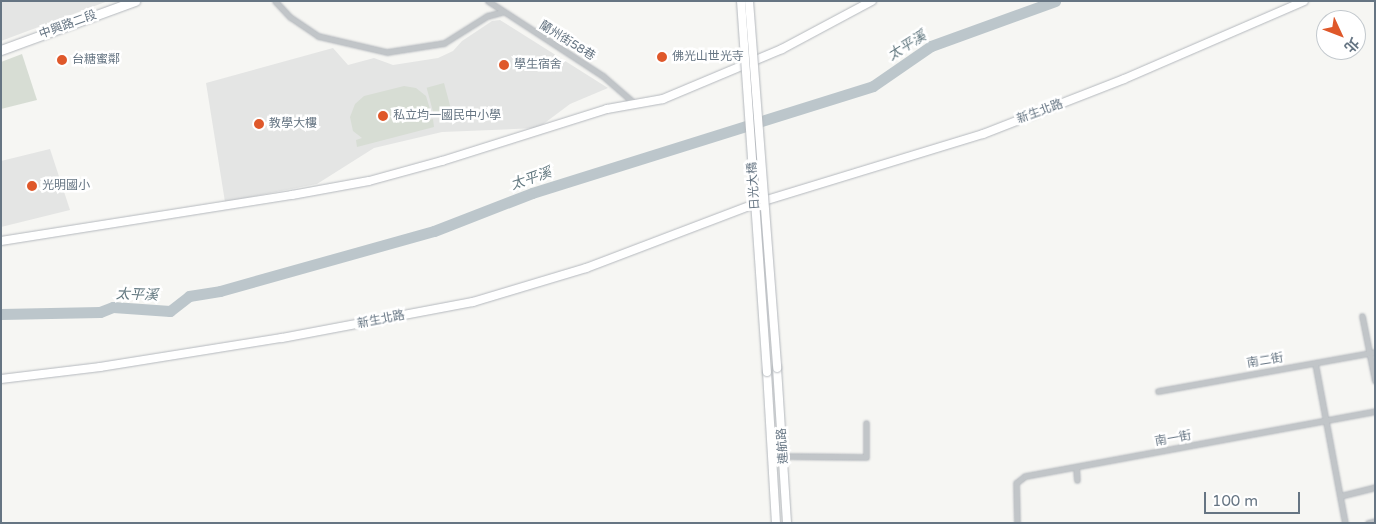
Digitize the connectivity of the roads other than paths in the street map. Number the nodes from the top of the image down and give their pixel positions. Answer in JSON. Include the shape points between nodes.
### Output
{"nodes":[{"id":1,"x":134,"y":1,"type":"edge"},
{"id":2,"x":276,"y":1,"type":"edge"},
{"id":3,"x":488,"y":1,"type":"edge"},
{"id":4,"x":741,"y":1,"type":"edge"},
{"id":5,"x":749,"y":1,"type":"edge"},
{"id":6,"x":872,"y":1,"type":"edge"},
{"id":7,"x":1304,"y":1,"type":"edge"},
{"id":8,"x":502,"y":12,"type":"junction"},
{"id":9,"x":1,"y":50,"type":"edge"},
{"id":10,"x":633,"y":102,"type":"junction"},
{"id":11,"x":767,"y":200,"type":"dead end"},
{"id":12,"x":747,"y":207,"type":"dead end"},
{"id":13,"x":1,"y":241,"type":"edge"},
{"id":14,"x":1362,"y":316,"type":"dead end"},
{"id":15,"x":1372,"y":352,"type":"edge"},
{"id":16,"x":1315,"y":363,"type":"junction"},
{"id":17,"x":777,"y":368,"type":"joint"},
{"id":18,"x":767,"y":372,"type":"joint"},
{"id":19,"x":1,"y":379,"type":"edge"},
{"id":20,"x":1375,"y":381,"type":"edge"},
{"id":21,"x":1158,"y":391,"type":"dead end"},
{"id":22,"x":1375,"y":411,"type":"edge"},
{"id":23,"x":1325,"y":420,"type":"junction"},
{"id":24,"x":866,"y":423,"type":"dead end"},
{"id":25,"x":784,"y":456,"type":"junction"},
{"id":26,"x":1076,"y":467,"type":"junction"},
{"id":27,"x":1077,"y":480,"type":"dead end"},
{"id":28,"x":1375,"y":487,"type":"edge"},
{"id":29,"x":1340,"y":496,"type":"junction"},
{"id":30,"x":775,"y":509,"type":"junction"},
{"id":31,"x":786,"y":510,"type":"junction"},
{"id":32,"x":1375,"y":521,"type":"edge"},
{"id":33,"x":776,"y":523,"type":"edge"},
{"id":34,"x":787,"y":523,"type":"edge"},
{"id":35,"x":1017,"y":523,"type":"edge"},
{"id":36,"x":1345,"y":523,"type":"edge"},
{"id":37,"x":1368,"y":523,"type":"edge"}],
"edges":[{"from":1,"to":9,"type":"main road","name":"中興路二段"},
{"from":2,"to":8,"type":"street","via":[[301,26],[318,36],[387,52],[444,44],[487,16]]},
{"from":3,"to":8,"type":"street","name":"蘭州街58巷"},
{"from":4,"to":18,"type":"street","name":"日光大橋","bridge":true},
{"from":5,"to":17,"type":"street","name":"日光大橋","bridge":true},
{"from":6,"to":10,"type":"street","via":[[782,49],[688,90],[663,99]]},
{"from":7,"to":11,"type":"street","name":"新生北路","via":[[983,134]]},
{"from":8,"to":10,"type":"street","name":"蘭州街58巷","via":[[603,76]]},
{"from":10,"to":13,"type":"street","via":[[530,136],[369,181],[144,221]]},
{"from":12,"to":19,"type":"street","name":"新生北路","via":[[586,268],[473,302],[282,338]]},
{"from":14,"to":15,"type":"street"},
{"from":15,"to":16,"type":"street","name":"南二街"},
{"from":15,"to":20,"type":"street"},
{"from":16,"to":21,"type":"street","name":"南二街"},
{"from":16,"to":23,"type":"street"},
{"from":17,"to":25,"type":"street","name":"連航路"},
{"from":18,"to":30,"type":"street","name":"連航路"},
{"from":22,"to":23,"type":"street","name":"南一街"},
{"from":23,"to":26,"type":"street","name":"南一街"},
{"from":23,"to":29,"type":"street"},
{"from":24,"to":25,"type":"street","via":[[866,457]]},
{"from":25,"to":31,"type":"street","name":"連航路"},
{"from":26,"to":27,"type":"street"},
{"from":26,"to":35,"type":"street","name":"南一街","via":[[1025,476],[1016,483]]},
{"from":28,"to":29,"type":"street"},
{"from":29,"to":36,"type":"street"},
{"from":30,"to":31,"type":"street"},
{"from":30,"to":33,"type":"street","name":"連航路"},
{"from":31,"to":34,"type":"street","name":"連航路"},
{"from":32,"to":37,"type":"street"}]}
